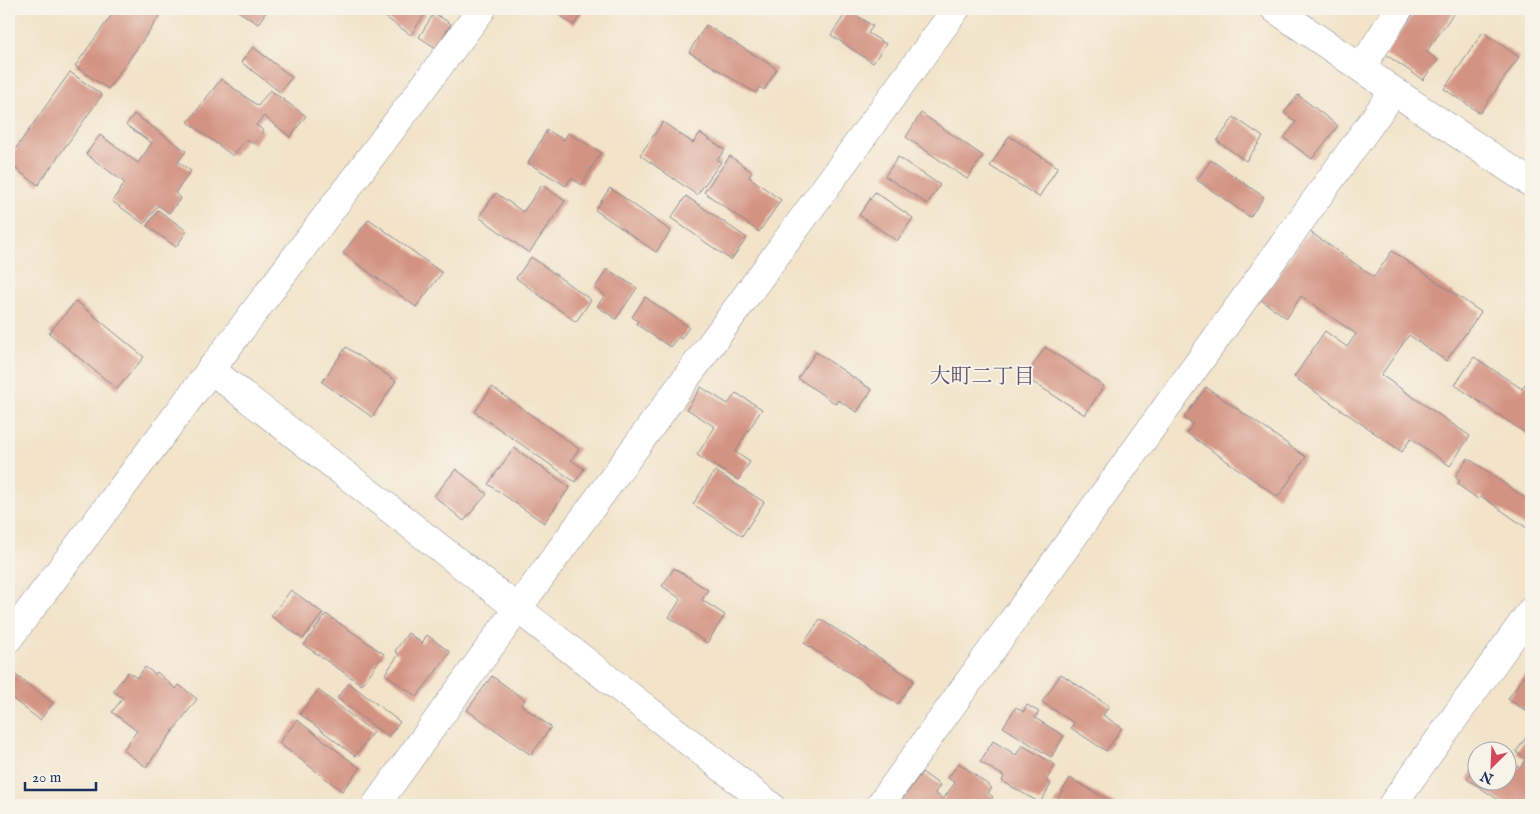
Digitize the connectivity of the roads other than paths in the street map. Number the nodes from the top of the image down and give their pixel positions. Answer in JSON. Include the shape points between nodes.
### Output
{"nodes":[{"id":1,"x":482,"y":9,"type":"edge"},
{"id":2,"x":956,"y":9,"type":"edge"},
{"id":3,"x":1275,"y":9,"type":"edge"},
{"id":4,"x":1399,"y":9,"type":"edge"},
{"id":5,"x":1361,"y":68,"type":"junction"},
{"id":6,"x":1394,"y":91,"type":"junction"},
{"id":7,"x":1531,"y":183,"type":"edge"},
{"id":8,"x":210,"y":369,"type":"junction"},
{"id":9,"x":518,"y":608,"type":"junction"},
{"id":10,"x":1531,"y":610,"type":"edge"},
{"id":11,"x":9,"y":638,"type":"edge"},
{"id":12,"x":376,"y":805,"type":"edge"},
{"id":13,"x":770,"y":805,"type":"edge"},
{"id":14,"x":880,"y":805,"type":"edge"},
{"id":15,"x":1392,"y":805,"type":"edge"}],
"edges":[{"from":1,"to":8,"type":"street"},
{"from":2,"to":9,"type":"street"},
{"from":3,"to":5,"type":"street"},
{"from":4,"to":5,"type":"street"},
{"from":5,"to":6,"type":"street"},
{"from":6,"to":7,"type":"street"},
{"from":6,"to":14,"type":"street"},
{"from":8,"to":9,"type":"street"},
{"from":8,"to":11,"type":"street"},
{"from":9,"to":12,"type":"street"},
{"from":9,"to":13,"type":"street"},
{"from":10,"to":15,"type":"street"}]}
